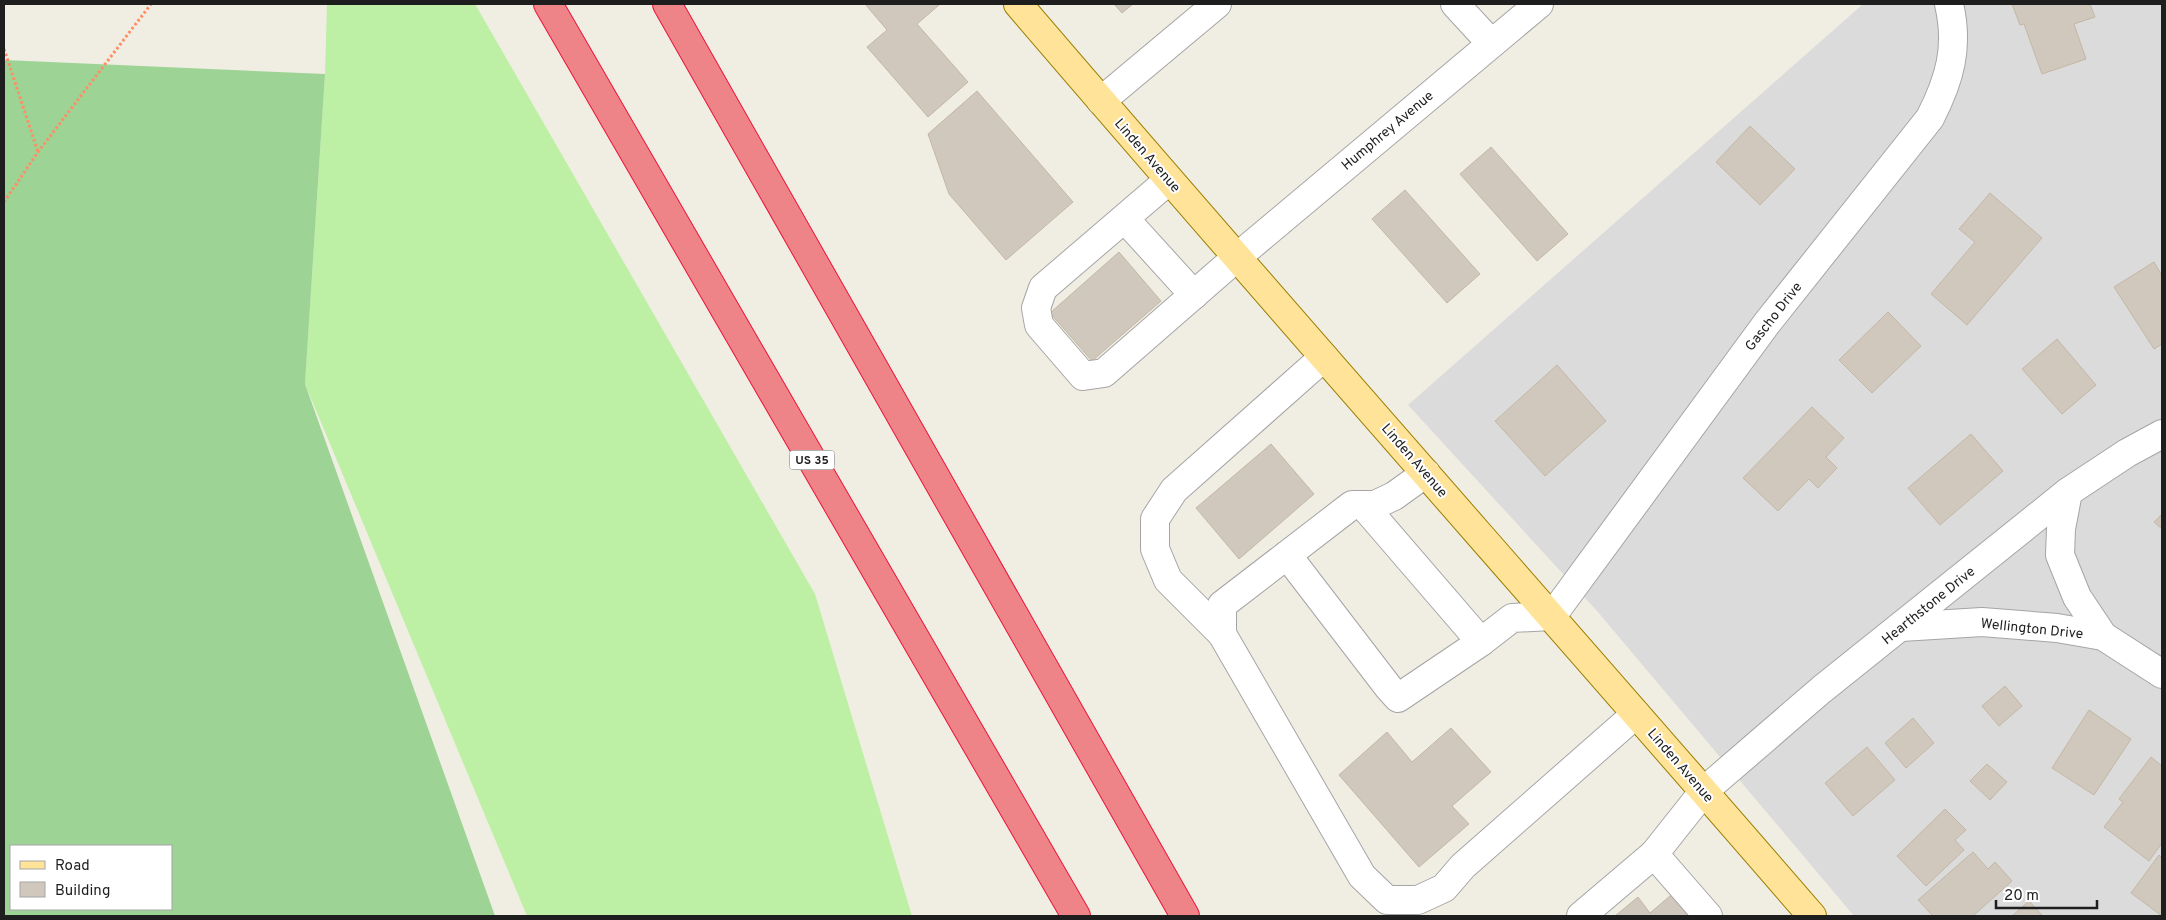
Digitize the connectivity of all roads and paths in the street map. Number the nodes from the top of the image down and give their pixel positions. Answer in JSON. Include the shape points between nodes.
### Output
{"nodes":[{"id":1,"x":151,"y":4,"type":"edge"},
{"id":2,"x":548,"y":4,"type":"edge"},
{"id":3,"x":667,"y":4,"type":"edge"},
{"id":4,"x":1018,"y":4,"type":"edge"},
{"id":5,"x":1217,"y":4,"type":"edge"},
{"id":6,"x":1456,"y":4,"type":"edge"},
{"id":7,"x":1539,"y":4,"type":"edge"},
{"id":8,"x":1948,"y":4,"type":"edge"},
{"id":9,"x":1491,"y":42,"type":"junction"},
{"id":10,"x":4,"y":49,"type":"edge"},
{"id":11,"x":1101,"y":101,"type":"junction"},
{"id":12,"x":38,"y":152,"type":"junction"},
{"id":13,"x":1169,"y":180,"type":"junction"},
{"id":14,"x":4,"y":202,"type":"edge"},
{"id":15,"x":1125,"y":219,"type":"junction"},
{"id":16,"x":1236,"y":258,"type":"junction"},
{"id":17,"x":1194,"y":296,"type":"junction"},
{"id":18,"x":1324,"y":357,"type":"junction"},
{"id":19,"x":2162,"y":434,"type":"edge"},
{"id":20,"x":1426,"y":473,"type":"junction"},
{"id":21,"x":2068,"y":492,"type":"junction"},
{"id":22,"x":1363,"y":505,"type":"junction"},
{"id":23,"x":1287,"y":555,"type":"junction"},
{"id":24,"x":1552,"y":616,"type":"junction"},
{"id":25,"x":1901,"y":627,"type":"junction"},
{"id":26,"x":1222,"y":634,"type":"junction"},
{"id":27,"x":2103,"y":636,"type":"junction"},
{"id":28,"x":1481,"y":642,"type":"junction"},
{"id":29,"x":2162,"y":674,"type":"edge"},
{"id":30,"x":1636,"y":714,"type":"junction"},
{"id":31,"x":1704,"y":791,"type":"junction"},
{"id":32,"x":1654,"y":854,"type":"junction"},
{"id":33,"x":1076,"y":916,"type":"edge"},
{"id":34,"x":1185,"y":916,"type":"edge"},
{"id":35,"x":1580,"y":916,"type":"edge"},
{"id":36,"x":1708,"y":916,"type":"edge"},
{"id":37,"x":1812,"y":916,"type":"edge"}],
"edges":[{"from":1,"to":12,"type":"path"},
{"from":2,"to":33,"type":"highway","number":"US 35"},
{"from":3,"to":34,"type":"highway"},
{"from":4,"to":11,"type":"main road","name":"Linden Avenue"},
{"from":5,"to":11,"type":"street"},
{"from":6,"to":9,"type":"street"},
{"from":7,"to":9,"type":"street","name":"Humphrey Avenue"},
{"from":8,"to":24,"type":"street","name":"Gascho Drive","via":[[1954,50],[1944,90],[1930,118],[1767,323]]},
{"from":9,"to":16,"type":"street","name":"Humphrey Avenue"},
{"from":10,"to":12,"type":"path"},
{"from":11,"to":13,"type":"main road","name":"Linden Avenue"},
{"from":12,"to":14,"type":"path"},
{"from":13,"to":15,"type":"street"},
{"from":13,"to":16,"type":"main road","name":"Linden Avenue"},
{"from":15,"to":17,"type":"street"},
{"from":15,"to":17,"type":"street","name":"Humphrey Avenue","via":[[1043,288],[1036,308],[1039,325],[1083,376],[1104,373]]},
{"from":16,"to":17,"type":"street","name":"Humphrey Avenue"},
{"from":16,"to":18,"type":"main road","name":"Linden Avenue"},
{"from":18,"to":20,"type":"main road","name":"Linden Avenue"},
{"from":18,"to":26,"type":"street","via":[[1174,490],[1155,519],[1155,549],[1168,580]]},
{"from":19,"to":21,"type":"street","name":"Hearthstone Drive"},
{"from":20,"to":22,"type":"street","via":[[1394,496],[1375,505]]},
{"from":20,"to":24,"type":"main road","name":"Linden Avenue"},
{"from":21,"to":25,"type":"street","name":"Hearthstone Drive"},
{"from":21,"to":27,"type":"street","name":"Wellington Drive","via":[[2060,555],[2076,597]]},
{"from":22,"to":23,"type":"street","via":[[1352,505]]},
{"from":22,"to":28,"type":"street"},
{"from":23,"to":26,"type":"street","via":[[1222,605]]},
{"from":23,"to":28,"type":"street","via":[[1398,698]]},
{"from":24,"to":28,"type":"street","via":[[1512,618]]},
{"from":24,"to":30,"type":"main road","name":"Linden Avenue"},
{"from":25,"to":27,"type":"street","name":"Wellington Drive","via":[[1982,622],[2057,628]]},
{"from":25,"to":31,"type":"street","name":"Hearthstone Drive"},
{"from":26,"to":30,"type":"street","via":[[1362,876],[1388,900],[1418,900],[1444,888],[1463,866]]},
{"from":27,"to":29,"type":"street","name":"Wellington Drive"},
{"from":30,"to":31,"type":"main road","name":"Linden Avenue"},
{"from":31,"to":32,"type":"street","name":"Hearthstone Drive"},
{"from":31,"to":37,"type":"main road","name":"Linden Avenue"},
{"from":32,"to":35,"type":"street","name":"Hearthstone Drive"},
{"from":32,"to":36,"type":"street"}]}
